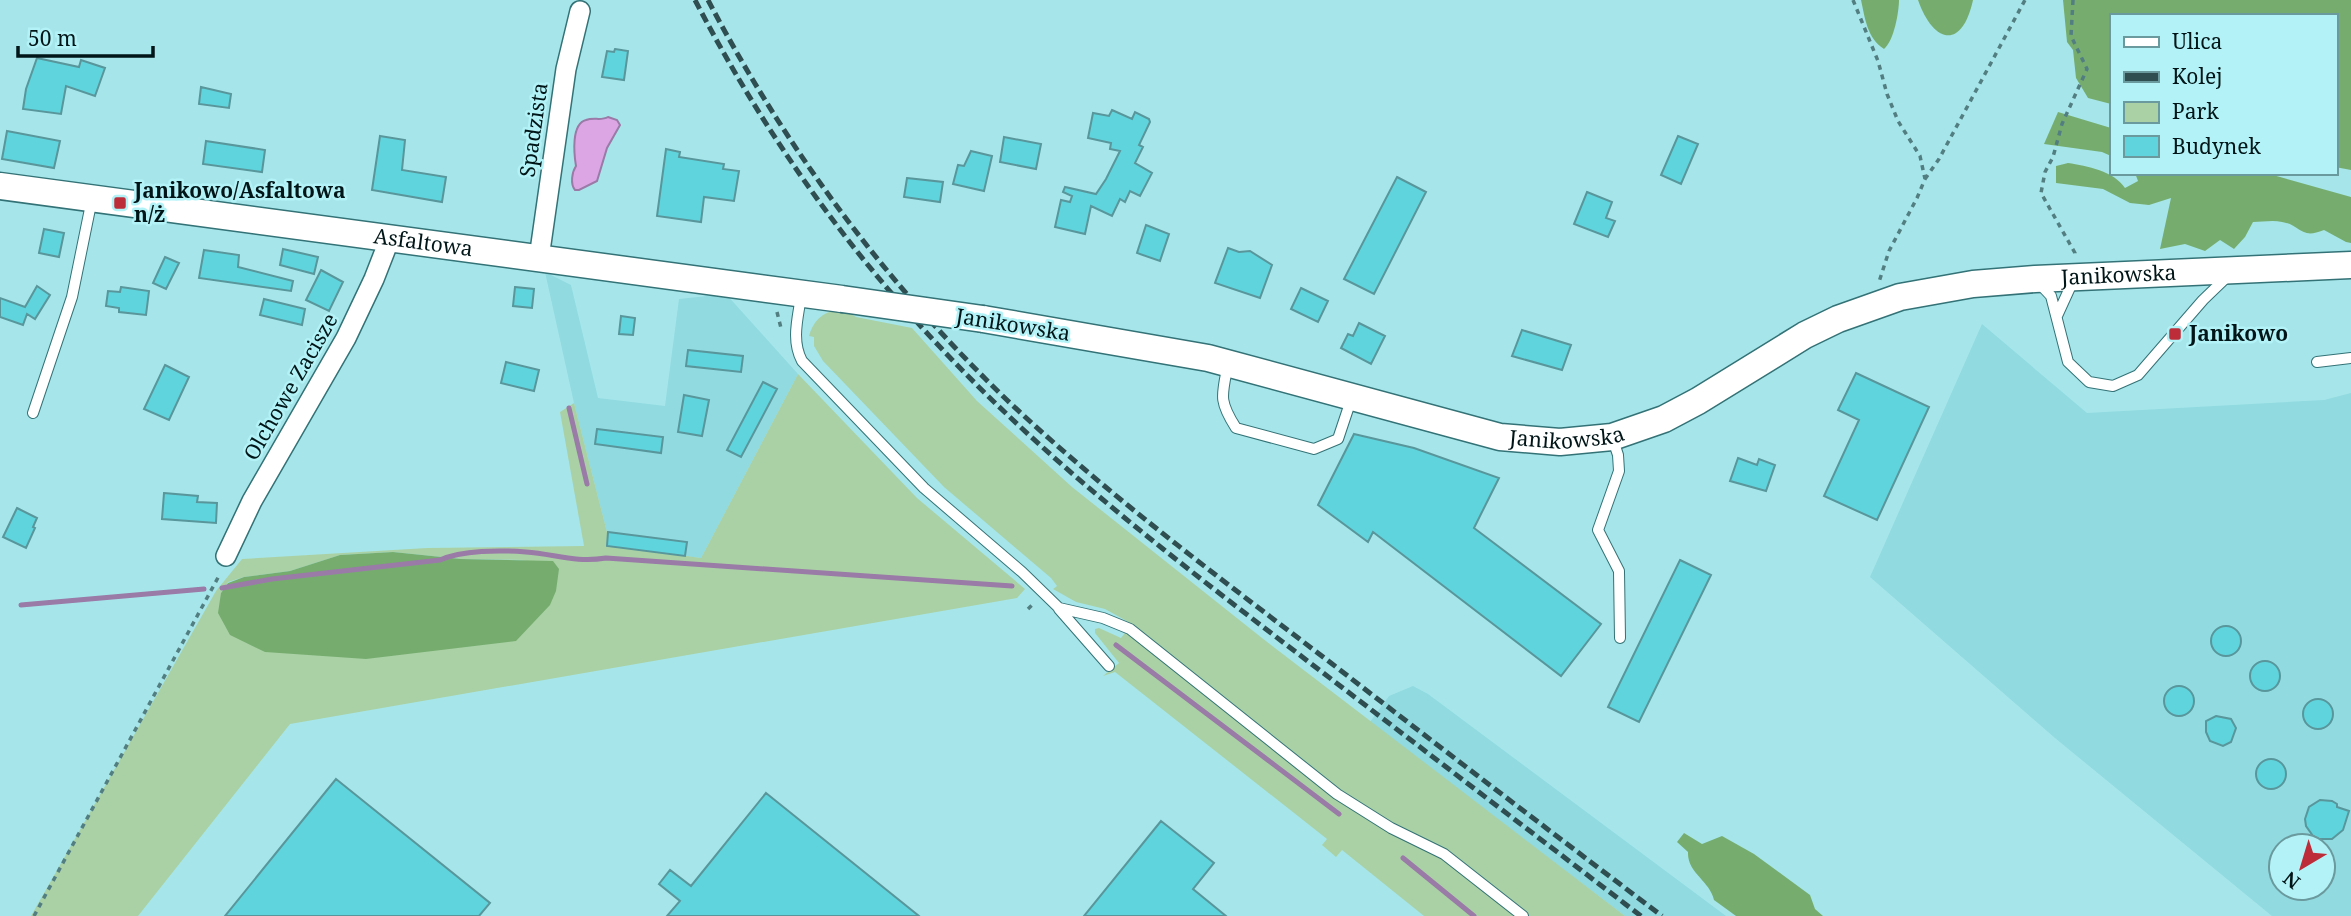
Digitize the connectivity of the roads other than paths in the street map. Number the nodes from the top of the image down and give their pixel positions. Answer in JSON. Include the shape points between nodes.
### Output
{"nodes":[{"id":1,"x":580,"y":10,"type":"dead end"},
{"id":2,"x":0,"y":186,"type":"edge"},
{"id":3,"x":92,"y":200,"type":"junction"},
{"id":4,"x":390,"y":238,"type":"junction"},
{"id":5,"x":539,"y":258,"type":"junction"},
{"id":6,"x":2351,"y":265,"type":"edge"},
{"id":7,"x":2234,"y":270,"type":"junction"},
{"id":8,"x":2075,"y":277,"type":"junction"},
{"id":9,"x":2035,"y":279,"type":"junction"},
{"id":10,"x":763,"y":288,"type":"joint"},
{"id":11,"x":801,"y":293,"type":"junction"},
{"id":12,"x":2057,"y":316,"type":"junction"},
{"id":13,"x":2351,"y":358,"type":"edge"},
{"id":14,"x":2317,"y":362,"type":"dead end"},
{"id":15,"x":1228,"y":364,"type":"junction"},
{"id":16,"x":1352,"y":396,"type":"junction"},
{"id":17,"x":33,"y":413,"type":"dead end"},
{"id":18,"x":1612,"y":437,"type":"junction"},
{"id":19,"x":226,"y":556,"type":"road end"},
{"id":20,"x":1059,"y":608,"type":"junction"},
{"id":21,"x":1620,"y":638,"type":"dead end"},
{"id":22,"x":1109,"y":666,"type":"dead end"},
{"id":23,"x":1523,"y":916,"type":"edge"}],
"edges":[{"from":1,"to":5,"type":"street","name":"Spadzista","via":[[566,69]]},
{"from":2,"to":3,"type":"street","name":"Asfaltowa"},
{"from":3,"to":4,"type":"street","name":"Asfaltowa"},
{"from":3,"to":17,"type":"lane","via":[[72,297]]},
{"from":4,"to":5,"type":"street","name":"Asfaltowa"},
{"from":4,"to":19,"type":"street","name":"Olchowe Zacisze","via":[[351,328],[251,501]]},
{"from":5,"to":10,"type":"street","name":"Asfaltowa"},
{"from":6,"to":7,"type":"street","name":"Janikowska"},
{"from":7,"to":8,"type":"street","name":"Janikowska"},
{"from":7,"to":12,"type":"lane","via":[[2138,375],[2113,386],[2089,382],[2067,362]]},
{"from":8,"to":9,"type":"street","name":"Janikowska"},
{"from":8,"to":12,"type":"lane"},
{"from":9,"to":12,"type":"lane","via":[[2051,296]]},
{"from":9,"to":18,"type":"street","name":"Janikowska","via":[[1935,290],[1870,307],[1805,335],[1664,419]]},
{"from":10,"to":11,"type":"street","name":"Janikowska"},
{"from":11,"to":15,"type":"street","name":"Janikowska","bridge":true,"via":[[983,319]]},
{"from":11,"to":20,"type":"lane","via":[[797,350],[807,366],[924,488]]},
{"from":13,"to":14,"type":"lane"},
{"from":15,"to":16,"type":"street","name":"Janikowska"},
{"from":15,"to":16,"type":"lane","via":[[1223,408],[1236,428],[1314,449],[1338,439]]},
{"from":16,"to":18,"type":"street","name":"Janikowska","via":[[1500,437],[1560,442]]},
{"from":18,"to":21,"type":"lane","via":[[1619,471],[1598,530],[1619,571]]},
{"from":20,"to":22,"type":"lane"},
{"from":20,"to":23,"type":"lane","via":[[1130,629],[1337,794],[1451,859]]}]}
